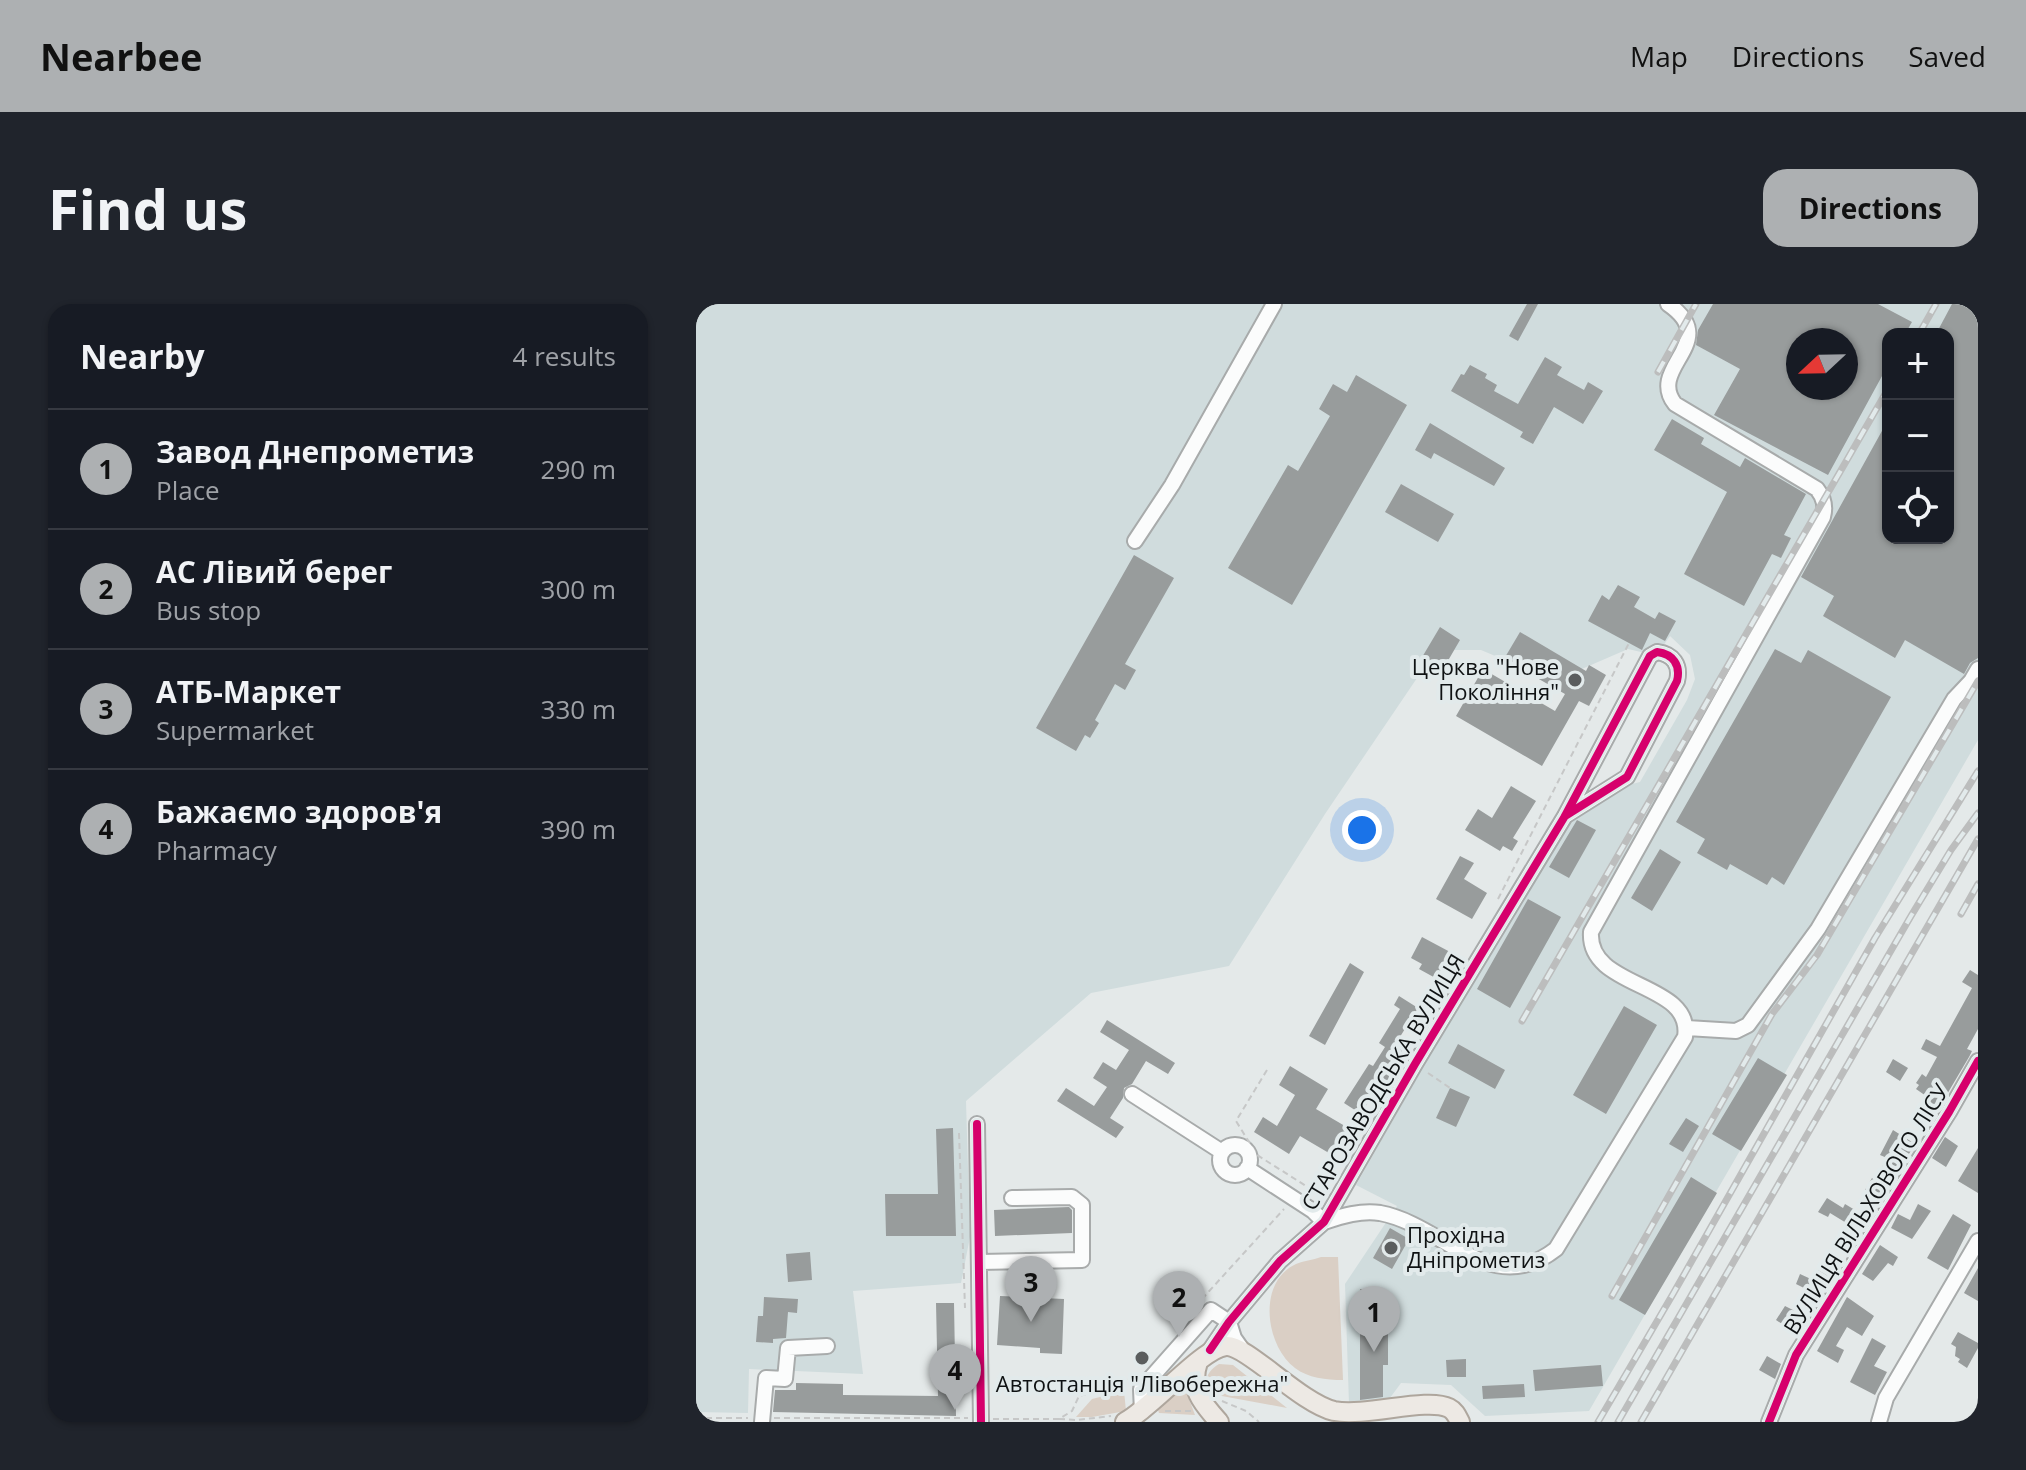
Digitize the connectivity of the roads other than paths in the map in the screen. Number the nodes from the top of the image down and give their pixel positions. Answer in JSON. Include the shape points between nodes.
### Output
{"nodes":[{"id":1,"x":1274,"y":304,"type":"edge"},
{"id":2,"x":1668,"y":304,"type":"edge"},
{"id":3,"x":1135,"y":541,"type":"dead end"},
{"id":4,"x":1978,"y":669,"type":"edge"},
{"id":5,"x":1565,"y":816,"type":"junction"},
{"id":6,"x":1687,"y":1028,"type":"junction"},
{"id":7,"x":1978,"y":1061,"type":"edge"},
{"id":8,"x":1132,"y":1094,"type":"dead end"},
{"id":9,"x":977,"y":1124,"type":"dead end"},
{"id":10,"x":1012,"y":1198,"type":"dead end"},
{"id":11,"x":1324,"y":1222,"type":"junction"},
{"id":12,"x":1978,"y":1241,"type":"edge"},
{"id":13,"x":1026,"y":1261,"type":"junction"},
{"id":14,"x":980,"y":1262,"type":"junction"},
{"id":15,"x":1026,"y":1286,"type":"dead end"},
{"id":16,"x":1229,"y":1322,"type":"junction"},
{"id":17,"x":827,"y":1346,"type":"dead end"},
{"id":18,"x":1244,"y":1352,"type":"junction"},
{"id":19,"x":1204,"y":1356,"type":"junction"},
{"id":20,"x":1142,"y":1412,"type":"junction"},
{"id":21,"x":762,"y":1420,"type":"edge"},
{"id":22,"x":977,"y":1421,"type":"edge"},
{"id":23,"x":1125,"y":1422,"type":"edge"},
{"id":24,"x":1219,"y":1422,"type":"edge"},
{"id":25,"x":1460,"y":1422,"type":"edge"},
{"id":26,"x":1769,"y":1422,"type":"edge"},
{"id":27,"x":1879,"y":1422,"type":"edge"}],
"edges":[{"from":1,"to":3,"type":"street"},
{"from":2,"to":6,"type":"street","via":[[1690,329],[1668,382],[1670,398],[1817,489],[1825,510],[1591,932],[1597,958],[1673,1004]]},
{"from":4,"to":6,"type":"street","via":[[1954,699],[1818,929],[1748,1025],[1736,1031]]},
{"from":5,"to":5,"type":"street","name":"СТАРОЗАВОДСЬКА ВУЛИЦЯ","via":[[1650,656],[1657,652],[1672,657],[1677,681],[1627,777]]},
{"from":5,"to":11,"type":"street","name":"СТАРОЗАВОДСЬКА ВУЛИЦЯ"},
{"from":6,"to":11,"type":"street","via":[[1567,1232],[1540,1262],[1501,1268],[1379,1213]]},
{"from":7,"to":26,"type":"street","name":"ВУЛИЦЯ ВІЛЬХОВОГО ЛІСУ","via":[[1796,1355]]},
{"from":8,"to":11,"type":"street","via":[[1222,1152],[1230,1146],[1245,1150],[1247,1168]]},
{"from":9,"to":14,"type":"street"},
{"from":10,"to":13,"type":"street","via":[[1072,1197],[1082,1205],[1082,1260]]},
{"from":11,"to":16,"type":"street","name":"СТАРОЗАВОДСЬКА ВУЛИЦЯ","via":[[1280,1261]]},
{"from":12,"to":27,"type":"street","via":[[1886,1398]]},
{"from":13,"to":14,"type":"street"},
{"from":13,"to":15,"type":"street"},
{"from":14,"to":22,"type":"street"},
{"from":16,"to":18,"type":"street"},
{"from":16,"to":19,"type":"street","name":"СТАРОЗАВОДСЬКА ВУЛИЦЯ"},
{"from":16,"to":20,"type":"street","via":[[1211,1310],[1141,1389]]},
{"from":17,"to":21,"type":"street","via":[[788,1348],[785,1379],[766,1378]]},
{"from":18,"to":19,"type":"main road","via":[[1228,1346]]},
{"from":18,"to":25,"type":"main road","via":[[1294,1392],[1332,1410],[1374,1412],[1431,1404],[1448,1408]]},
{"from":19,"to":20,"type":"main road"},
{"from":19,"to":24,"type":"main road","via":[[1195,1373],[1198,1396]]},
{"from":20,"to":23,"type":"main road"}]}
